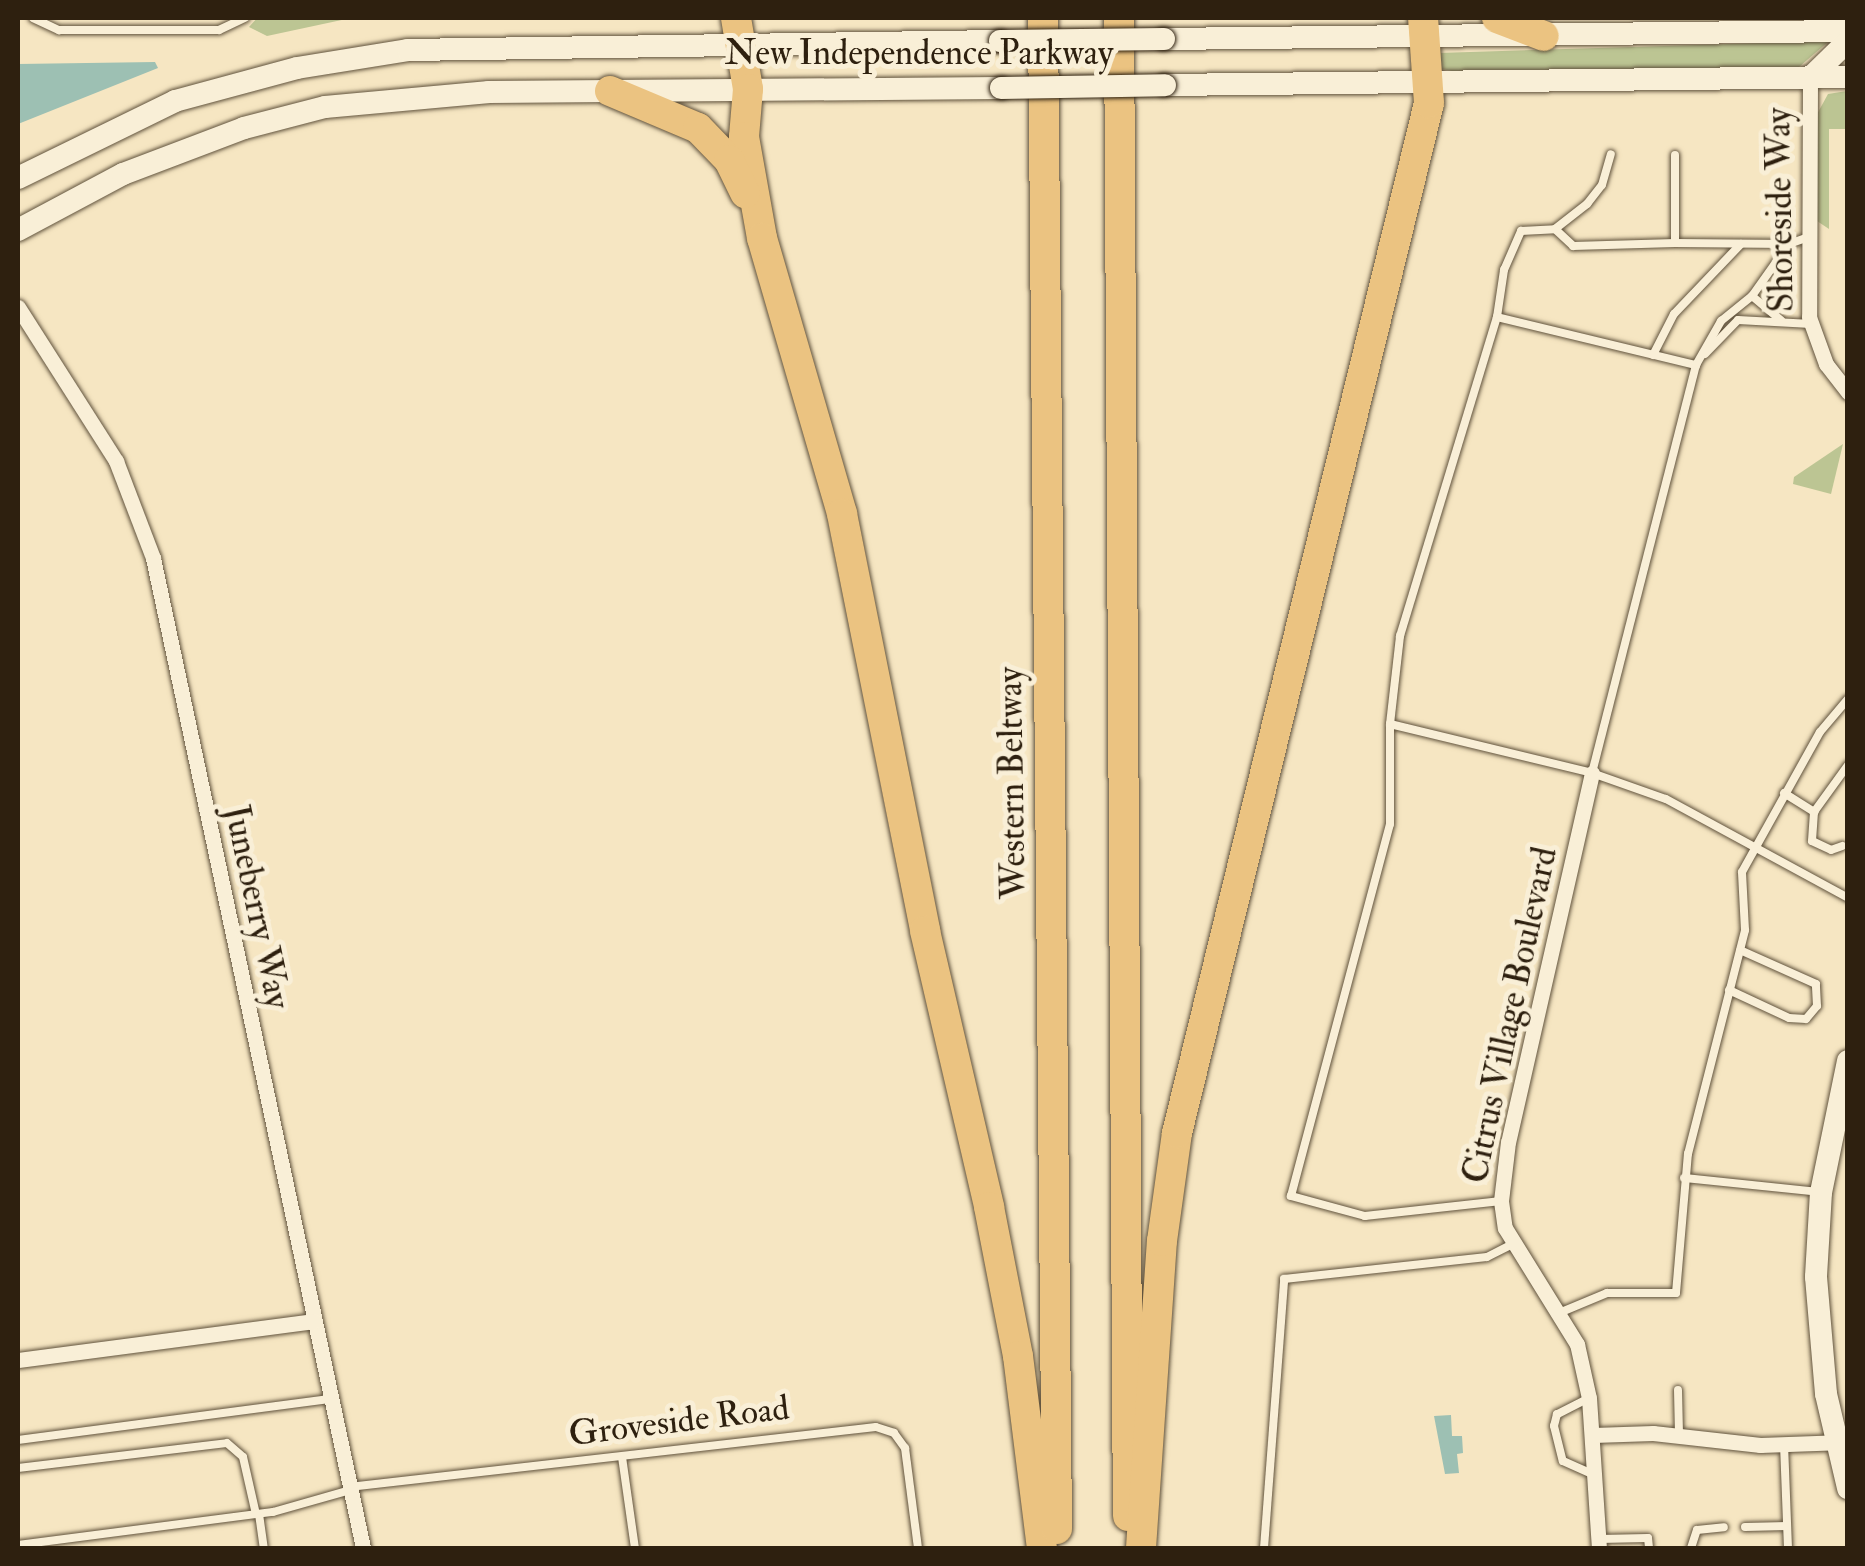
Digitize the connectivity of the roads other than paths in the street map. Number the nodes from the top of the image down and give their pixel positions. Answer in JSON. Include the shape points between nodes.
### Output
{"nodes":[{"id":1,"x":33,"y":18,"type":"edge"},
{"id":2,"x":245,"y":18,"type":"edge"},
{"id":3,"x":1043,"y":18,"type":"edge"},
{"id":4,"x":1119,"y":18,"type":"edge"},
{"id":5,"x":1497,"y":18,"type":"edge"},
{"id":6,"x":1771,"y":25,"type":"edge"},
{"id":7,"x":1424,"y":27,"type":"edge"},
{"id":8,"x":1840,"y":30,"type":"edge"},
{"id":9,"x":737,"y":31,"type":"edge"},
{"id":10,"x":1544,"y":36,"type":"junction"},
{"id":11,"x":1810,"y":78,"type":"junction"},
{"id":12,"x":1848,"y":78,"type":"edge"},
{"id":13,"x":1431,"y":82,"type":"junction"},
{"id":14,"x":748,"y":89,"type":"junction"},
{"id":15,"x":610,"y":91,"type":"junction"},
{"id":16,"x":1611,"y":154,"type":"dead end"},
{"id":17,"x":1675,"y":155,"type":"dead end"},
{"id":18,"x":18,"y":178,"type":"edge"},
{"id":19,"x":1555,"y":228,"type":"junction"},
{"id":20,"x":18,"y":230,"type":"edge"},
{"id":21,"x":762,"y":238,"type":"junction"},
{"id":22,"x":1808,"y":238,"type":"junction"},
{"id":23,"x":1675,"y":243,"type":"junction"},
{"id":24,"x":1740,"y":244,"type":"junction"},
{"id":25,"x":1789,"y":244,"type":"junction"},
{"id":26,"x":1752,"y":296,"type":"junction"},
{"id":27,"x":18,"y":307,"type":"edge"},
{"id":28,"x":1496,"y":317,"type":"junction"},
{"id":29,"x":1781,"y":320,"type":"junction"},
{"id":30,"x":1811,"y":324,"type":"junction"},
{"id":31,"x":1653,"y":355,"type":"junction"},
{"id":32,"x":1696,"y":365,"type":"junction"},
{"id":33,"x":1848,"y":392,"type":"edge"},
{"id":34,"x":1848,"y":698,"type":"edge"},
{"id":35,"x":1390,"y":724,"type":"junction"},
{"id":36,"x":1848,"y":765,"type":"edge"},
{"id":37,"x":1592,"y":774,"type":"junction"},
{"id":38,"x":1784,"y":793,"type":"junction"},
{"id":39,"x":1814,"y":812,"type":"junction"},
{"id":40,"x":1753,"y":846,"type":"junction"},
{"id":41,"x":1842,"y":846,"type":"dead end"},
{"id":42,"x":1848,"y":898,"type":"edge"},
{"id":43,"x":1740,"y":950,"type":"junction"},
{"id":44,"x":1729,"y":990,"type":"junction"},
{"id":45,"x":1848,"y":1061,"type":"edge"},
{"id":46,"x":1684,"y":1178,"type":"junction"},
{"id":47,"x":1820,"y":1192,"type":"junction"},
{"id":48,"x":1501,"y":1201,"type":"junction"},
{"id":49,"x":1514,"y":1244,"type":"junction"},
{"id":50,"x":1559,"y":1314,"type":"junction"},
{"id":51,"x":314,"y":1320,"type":"junction"},
{"id":52,"x":18,"y":1360,"type":"edge"},
{"id":53,"x":1678,"y":1390,"type":"dead end"},
{"id":54,"x":1589,"y":1398,"type":"junction"},
{"id":55,"x":330,"y":1399,"type":"junction"},
{"id":56,"x":1593,"y":1435,"type":"junction"},
{"id":57,"x":1679,"y":1435,"type":"junction"},
{"id":58,"x":18,"y":1440,"type":"edge"},
{"id":59,"x":1841,"y":1442,"type":"edge"},
{"id":60,"x":1784,"y":1444,"type":"junction"},
{"id":61,"x":622,"y":1457,"type":"junction"},
{"id":62,"x":18,"y":1468,"type":"edge"},
{"id":63,"x":1595,"y":1474,"type":"junction"},
{"id":64,"x":1848,"y":1488,"type":"edge"},
{"id":65,"x":349,"y":1489,"type":"junction"},
{"id":66,"x":257,"y":1514,"type":"junction"},
{"id":67,"x":1787,"y":1526,"type":"junction"},
{"id":68,"x":1744,"y":1527,"type":"dead end"},
{"id":69,"x":1724,"y":1528,"type":"dead end"},
{"id":70,"x":1598,"y":1544,"type":"edge"},
{"id":71,"x":18,"y":1545,"type":"edge"},
{"id":72,"x":264,"y":1548,"type":"edge"},
{"id":73,"x":363,"y":1548,"type":"edge"},
{"id":74,"x":635,"y":1548,"type":"edge"},
{"id":75,"x":918,"y":1548,"type":"edge"},
{"id":76,"x":1042,"y":1548,"type":"edge"},
{"id":77,"x":1057,"y":1548,"type":"edge"},
{"id":78,"x":1128,"y":1548,"type":"edge"},
{"id":79,"x":1141,"y":1548,"type":"edge"},
{"id":80,"x":1264,"y":1548,"type":"edge"},
{"id":81,"x":1648,"y":1548,"type":"edge"},
{"id":82,"x":1690,"y":1548,"type":"edge"},
{"id":83,"x":1788,"y":1548,"type":"edge"}],
"edges":[{"from":1,"to":2,"type":"lane","via":[[59,30],[218,30]]},
{"from":3,"to":77,"type":"highway","name":"Western Beltway"},
{"from":4,"to":78,"type":"highway"},
{"from":5,"to":10,"type":"highway"},
{"from":6,"to":8,"type":"main road","name":"New Independence Parkway"},
{"from":6,"to":10,"type":"main road","name":"New Independence Parkway"},
{"from":7,"to":9,"type":"main road","name":"New Independence Parkway","bridge":true,"via":[[1000,41]]},
{"from":7,"to":10,"type":"main road","name":"New Independence Parkway"},
{"from":7,"to":13,"type":"highway"},
{"from":8,"to":11,"type":"main road"},
{"from":9,"to":14,"type":"highway"},
{"from":9,"to":18,"type":"main road","name":"New Independence Parkway","via":[[408,50],[297,68],[175,101]]},
{"from":11,"to":12,"type":"main road","name":"New Independence Parkway"},
{"from":11,"to":13,"type":"main road","name":"New Independence Parkway"},
{"from":11,"to":22,"type":"street","name":"Shoreside Way"},
{"from":13,"to":14,"type":"main road","name":"New Independence Parkway","bridge":true},
{"from":13,"to":79,"type":"highway","via":[[1177,1132],[1162,1241]]},
{"from":14,"to":15,"type":"main road","name":"New Independence Parkway"},
{"from":14,"to":21,"type":"highway","via":[[744,136]]},
{"from":15,"to":20,"type":"main road","name":"New Independence Parkway","via":[[424,95],[325,107],[244,128],[124,174]]},
{"from":15,"to":21,"type":"highway","via":[[710,138],[737,173]]},
{"from":16,"to":19,"type":"lane","via":[[1602,185]]},
{"from":17,"to":23,"type":"lane"},
{"from":19,"to":23,"type":"lane","via":[[1573,246]]},
{"from":19,"to":28,"type":"lane","via":[[1521,232],[1504,270]]},
{"from":21,"to":76,"type":"highway","via":[[842,514],[1018,1356]]},
{"from":22,"to":25,"type":"lane"},
{"from":22,"to":30,"type":"street","name":"Shoreside Way"},
{"from":23,"to":24,"type":"lane"},
{"from":24,"to":25,"type":"lane"},
{"from":24,"to":31,"type":"lane","via":[[1674,314]]},
{"from":25,"to":26,"type":"lane"},
{"from":26,"to":29,"type":"lane"},
{"from":26,"to":32,"type":"lane","via":[[1714,330]]},
{"from":27,"to":51,"type":"street","name":"Juneberry Way","via":[[116,461],[153,558]]},
{"from":28,"to":31,"type":"lane"},
{"from":28,"to":35,"type":"lane","via":[[1400,636]]},
{"from":29,"to":30,"type":"lane"},
{"from":29,"to":32,"type":"lane","via":[[1738,320]]},
{"from":30,"to":33,"type":"street","name":"Shoreside Way","via":[[1826,364]]},
{"from":31,"to":32,"type":"lane"},
{"from":32,"to":37,"type":"lane"},
{"from":34,"to":38,"type":"lane"},
{"from":35,"to":37,"type":"lane"},
{"from":35,"to":48,"type":"lane","via":[[1390,824],[1291,1196],[1365,1216]]},
{"from":36,"to":39,"type":"lane"},
{"from":37,"to":40,"type":"lane","via":[[1666,799]]},
{"from":37,"to":48,"type":"street","name":"Citrus Village Boulevard","via":[[1508,1142]]},
{"from":38,"to":39,"type":"lane"},
{"from":38,"to":40,"type":"lane"},
{"from":39,"to":41,"type":"lane","via":[[1812,841],[1831,850]]},
{"from":40,"to":42,"type":"lane"},
{"from":40,"to":43,"type":"lane","via":[[1740,882],[1746,909]]},
{"from":43,"to":44,"type":"lane"},
{"from":43,"to":44,"type":"lane","via":[[1816,984],[1820,993],[1806,1019]]},
{"from":44,"to":46,"type":"lane"},
{"from":45,"to":47,"type":"main road"},
{"from":46,"to":47,"type":"lane"},
{"from":46,"to":50,"type":"lane","via":[[1676,1293],[1607,1293]]},
{"from":47,"to":59,"type":"main road","via":[[1816,1307]]},
{"from":48,"to":49,"type":"street","name":"Citrus Village Boulevard"},
{"from":49,"to":50,"type":"street","name":"Citrus Village Boulevard"},
{"from":49,"to":80,"type":"lane","via":[[1488,1257],[1284,1279]]},
{"from":50,"to":54,"type":"street","name":"Citrus Village Boulevard","via":[[1577,1344]]},
{"from":51,"to":52,"type":"street"},
{"from":51,"to":55,"type":"street","name":"Juneberry Way"},
{"from":53,"to":57,"type":"lane"},
{"from":54,"to":56,"type":"street","name":"Citrus Village Boulevard"},
{"from":54,"to":63,"type":"lane","via":[[1557,1414],[1554,1426],[1562,1461]]},
{"from":55,"to":58,"type":"lane"},
{"from":55,"to":65,"type":"street","name":"Juneberry Way"},
{"from":56,"to":57,"type":"street"},
{"from":56,"to":63,"type":"street","name":"Citrus Village Boulevard"},
{"from":57,"to":60,"type":"street"},
{"from":59,"to":60,"type":"street"},
{"from":59,"to":64,"type":"main road"},
{"from":60,"to":67,"type":"lane"},
{"from":61,"to":65,"type":"lane","name":"Groveside Road"},
{"from":61,"to":74,"type":"lane"},
{"from":61,"to":75,"type":"lane","name":"Groveside Road","via":[[882,1428],[905,1448]]},
{"from":62,"to":66,"type":"lane","via":[[227,1443],[244,1457]]},
{"from":63,"to":70,"type":"street","name":"Citrus Village Boulevard"},
{"from":65,"to":66,"type":"lane","name":"Groveside Road"},
{"from":65,"to":73,"type":"street","name":"Juneberry Way"},
{"from":66,"to":71,"type":"lane","name":"Groveside Road"},
{"from":66,"to":72,"type":"lane"},
{"from":67,"to":68,"type":"lane"},
{"from":67,"to":83,"type":"lane"},
{"from":69,"to":82,"type":"lane","via":[[1697,1530]]},
{"from":70,"to":81,"type":"lane","via":[[1648,1538]]}]}
